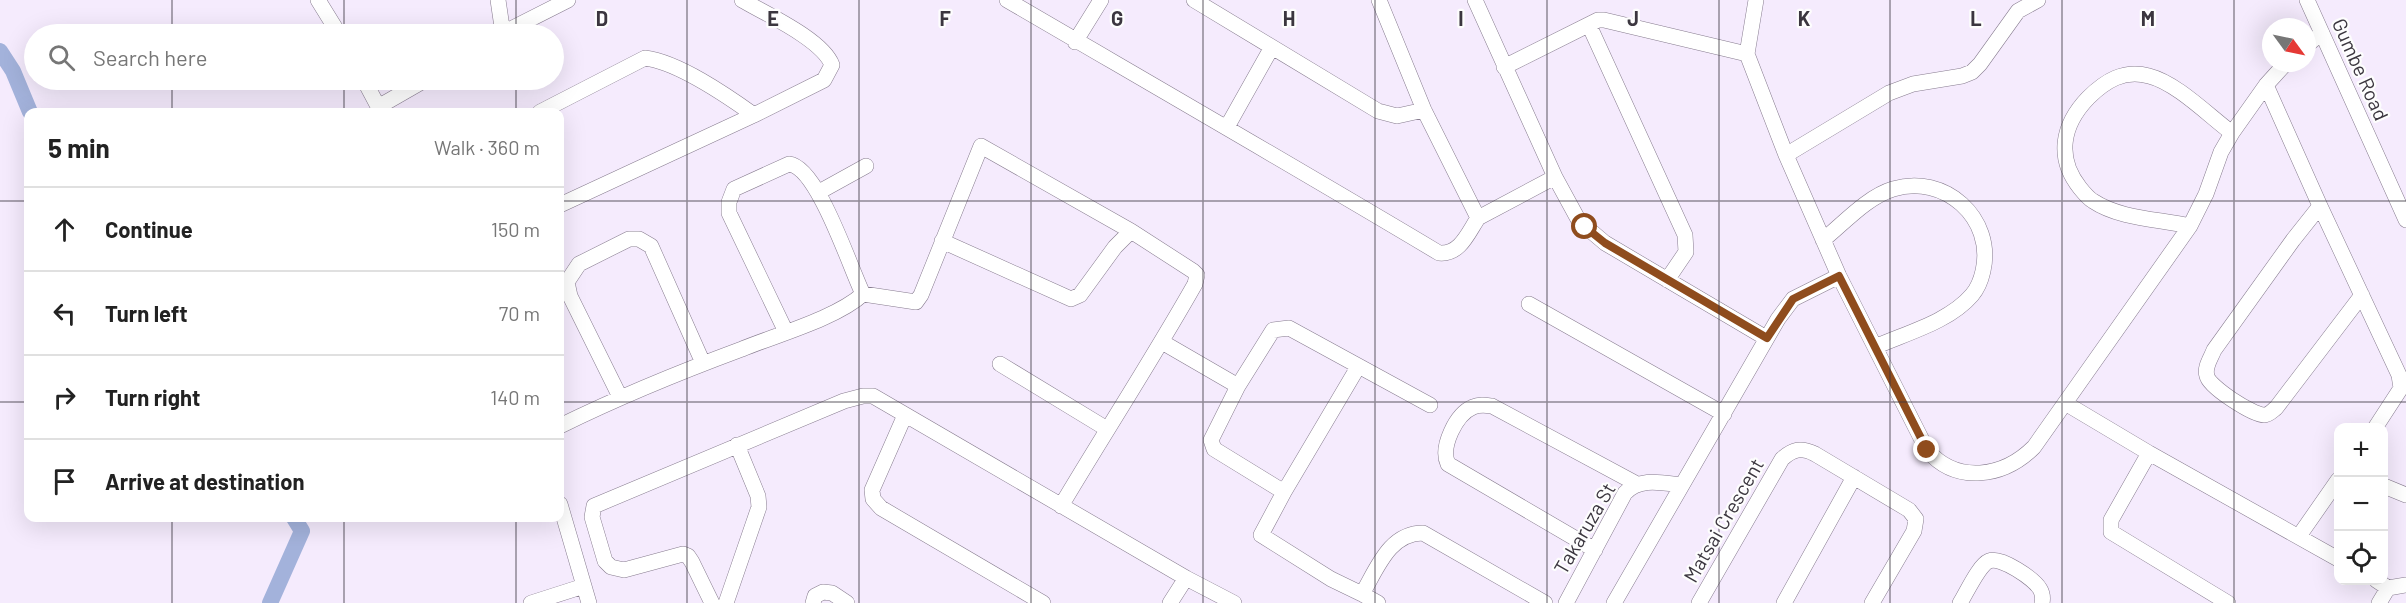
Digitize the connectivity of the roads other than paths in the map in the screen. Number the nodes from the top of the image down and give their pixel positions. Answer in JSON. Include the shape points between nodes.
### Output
{"nodes":[{"id":1,"x":318,"y":0,"type":"edge"},
{"id":2,"x":498,"y":0,"type":"edge"},
{"id":3,"x":568,"y":0,"type":"edge"},
{"id":4,"x":742,"y":0,"type":"edge"},
{"id":5,"x":1007,"y":0,"type":"edge"},
{"id":6,"x":1101,"y":0,"type":"edge"},
{"id":7,"x":1194,"y":0,"type":"edge"},
{"id":8,"x":1379,"y":0,"type":"edge"},
{"id":9,"x":1475,"y":0,"type":"edge"},
{"id":10,"x":1756,"y":0,"type":"edge"},
{"id":11,"x":2038,"y":0,"type":"edge"},
{"id":12,"x":2307,"y":0,"type":"edge"},
{"id":13,"x":333,"y":24,"type":"edge"},
{"id":14,"x":501,"y":24,"type":"edge"},
{"id":15,"x":521,"y":24,"type":"edge"},
{"id":16,"x":1589,"y":25,"type":"junction"},
{"id":17,"x":2322,"y":33,"type":"junction"},
{"id":18,"x":2316,"y":38,"type":"edge"},
{"id":19,"x":1075,"y":42,"type":"junction"},
{"id":20,"x":1272,"y":47,"type":"junction"},
{"id":21,"x":1747,"y":54,"type":"junction"},
{"id":22,"x":1504,"y":67,"type":"junction"},
{"id":23,"x":2278,"y":72,"type":"edge"},
{"id":24,"x":2266,"y":85,"type":"junction"},
{"id":25,"x":369,"y":90,"type":"edge"},
{"id":26,"x":409,"y":90,"type":"edge"},
{"id":27,"x":379,"y":108,"type":"edge"},
{"id":28,"x":383,"y":108,"type":"edge"},
{"id":29,"x":548,"y":108,"type":"edge"},
{"id":30,"x":1424,"y":110,"type":"junction"},
{"id":31,"x":754,"y":115,"type":"junction"},
{"id":32,"x":1227,"y":126,"type":"junction"},
{"id":33,"x":2232,"y":133,"type":"junction"},
{"id":34,"x":1786,"y":155,"type":"junction"},
{"id":35,"x":866,"y":166,"type":"dead end"},
{"id":36,"x":1555,"y":177,"type":"junction"},
{"id":37,"x":819,"y":192,"type":"junction"},
{"id":38,"x":564,"y":203,"type":"edge"},
{"id":39,"x":2320,"y":206,"type":"junction"},
{"id":40,"x":1478,"y":218,"type":"junction"},
{"id":41,"x":2406,"y":220,"type":"edge"},
{"id":42,"x":2190,"y":226,"type":"junction"},
{"id":43,"x":1131,"y":231,"type":"junction"},
{"id":44,"x":1823,"y":240,"type":"junction"},
{"id":45,"x":942,"y":241,"type":"junction"},
{"id":46,"x":1839,"y":276,"type":"junction"},
{"id":47,"x":1667,"y":280,"type":"junction"},
{"id":48,"x":863,"y":294,"type":"junction"},
{"id":49,"x":2362,"y":295,"type":"junction"},
{"id":50,"x":1529,"y":304,"type":"dead end"},
{"id":51,"x":786,"y":332,"type":"junction"},
{"id":52,"x":1767,"y":338,"type":"junction"},
{"id":53,"x":1162,"y":342,"type":"junction"},
{"id":54,"x":1875,"y":347,"type":"junction"},
{"id":55,"x":703,"y":363,"type":"junction"},
{"id":56,"x":1000,"y":364,"type":"dead end"},
{"id":57,"x":1358,"y":367,"type":"junction"},
{"id":58,"x":1238,"y":386,"type":"junction"},
{"id":59,"x":620,"y":397,"type":"junction"},
{"id":60,"x":2065,"y":403,"type":"junction"},
{"id":61,"x":1430,"y":405,"type":"dead end"},
{"id":62,"x":1724,"y":414,"type":"junction"},
{"id":63,"x":905,"y":415,"type":"junction"},
{"id":64,"x":2378,"y":423,"type":"edge"},
{"id":65,"x":564,"y":424,"type":"edge"},
{"id":66,"x":1107,"y":429,"type":"junction"},
{"id":67,"x":737,"y":445,"type":"junction"},
{"id":68,"x":2149,"y":453,"type":"junction"},
{"id":69,"x":1854,"y":477,"type":"junction"},
{"id":70,"x":1637,"y":484,"type":"junction"},
{"id":71,"x":1682,"y":485,"type":"junction"},
{"id":72,"x":2334,"y":486,"type":"edge"},
{"id":73,"x":2388,"y":488,"type":"edge"},
{"id":74,"x":1284,"y":492,"type":"junction"},
{"id":75,"x":2406,"y":495,"type":"edge"},
{"id":76,"x":1061,"y":506,"type":"junction"},
{"id":77,"x":564,"y":518,"type":"edge"},
{"id":78,"x":2299,"y":536,"type":"junction"},
{"id":79,"x":1595,"y":550,"type":"junction"},
{"id":80,"x":2334,"y":557,"type":"edge"},
{"id":81,"x":1186,"y":578,"type":"junction"},
{"id":82,"x":2388,"y":584,"type":"edge"},
{"id":83,"x":2382,"y":585,"type":"edge"},
{"id":84,"x":2406,"y":585,"type":"edge"},
{"id":85,"x":584,"y":586,"type":"junction"},
{"id":86,"x":1362,"y":594,"type":"junction"},
{"id":87,"x":531,"y":603,"type":"edge"},
{"id":88,"x":589,"y":603,"type":"edge"},
{"id":89,"x":712,"y":603,"type":"edge"},
{"id":90,"x":726,"y":603,"type":"edge"},
{"id":91,"x":813,"y":603,"type":"edge"},
{"id":92,"x":847,"y":603,"type":"edge"},
{"id":93,"x":1043,"y":603,"type":"edge"},
{"id":94,"x":1170,"y":603,"type":"edge"},
{"id":95,"x":1234,"y":603,"type":"edge"},
{"id":96,"x":1378,"y":603,"type":"edge"},
{"id":97,"x":1545,"y":603,"type":"edge"},
{"id":98,"x":1566,"y":603,"type":"edge"},
{"id":99,"x":1614,"y":603,"type":"edge"},
{"id":100,"x":1699,"y":603,"type":"edge"},
{"id":101,"x":1784,"y":603,"type":"edge"},
{"id":102,"x":1872,"y":603,"type":"edge"},
{"id":103,"x":1960,"y":603,"type":"edge"},
{"id":104,"x":2042,"y":603,"type":"edge"},
{"id":105,"x":2228,"y":603,"type":"edge"},
{"id":106,"x":2379,"y":603,"type":"edge"}],
"edges":[{"from":1,"to":13,"type":"street"},
{"from":2,"to":14,"type":"street"},
{"from":3,"to":15,"type":"street"},
{"from":4,"to":31,"type":"street","via":[[816,44],[832,65],[824,80]]},
{"from":5,"to":19,"type":"street"},
{"from":6,"to":19,"type":"street"},
{"from":7,"to":20,"type":"street"},
{"from":8,"to":30,"type":"street"},
{"from":9,"to":22,"type":"street"},
{"from":10,"to":21,"type":"street"},
{"from":11,"to":34,"type":"street","via":[[2018,11],[1972,72],[1889,93]]},
{"from":12,"to":17,"type":"street","name":"Gumbe Road"},
{"from":16,"to":21,"type":"street","via":[[1598,20],[1612,21]]},
{"from":16,"to":22,"type":"street"},
{"from":16,"to":47,"type":"street","via":[[1685,235],[1686,252]]},
{"from":17,"to":18,"type":"street"},
{"from":17,"to":41,"type":"street","name":"Gumbe Road"},
{"from":19,"to":32,"type":"street"},
{"from":20,"to":30,"type":"street","via":[[1388,116]]},
{"from":20,"to":32,"type":"street"},
{"from":21,"to":34,"type":"street"},
{"from":22,"to":36,"type":"street"},
{"from":23,"to":24,"type":"street"},
{"from":24,"to":33,"type":"street"},
{"from":24,"to":39,"type":"street"},
{"from":25,"to":27,"type":"street"},
{"from":26,"to":28,"type":"street"},
{"from":29,"to":31,"type":"street","via":[[645,58],[669,64]]},
{"from":30,"to":40,"type":"street"},
{"from":31,"to":38,"type":"street"},
{"from":32,"to":40,"type":"street","via":[[1439,253],[1459,247]]},
{"from":33,"to":42,"type":"street"},
{"from":33,"to":42,"type":"street","via":[[2166,84],[2136,75],[2103,83],[2069,124],[2066,161],[2072,178],[2090,200],[2116,212]]},
{"from":34,"to":44,"type":"street"},
{"from":35,"to":37,"type":"street"},
{"from":36,"to":40,"type":"street"},
{"from":36,"to":47,"type":"street","via":[[1585,227]]},
{"from":37,"to":48,"type":"street"},
{"from":37,"to":51,"type":"street","via":[[801,169],[789,164],[734,189],[729,202],[729,213]]},
{"from":39,"to":49,"type":"street"},
{"from":39,"to":49,"type":"street","via":[[2214,350],[2206,378],[2214,388],[2257,414],[2269,413]]},
{"from":42,"to":60,"type":"street"},
{"from":43,"to":45,"type":"street","via":[[1107,256],[1080,295],[1071,299]]},
{"from":43,"to":45,"type":"street","via":[[981,146]]},
{"from":43,"to":53,"type":"street","via":[[1197,276]]},
{"from":44,"to":46,"type":"street"},
{"from":44,"to":54,"type":"street","via":[[1872,200],[1892,189],[1915,185],[1938,189],[1958,200],[1974,216],[1983,237],[1985,260],[1972,295],[1955,311]]},
{"from":45,"to":48,"type":"street","via":[[916,302]]},
{"from":46,"to":52,"type":"street","via":[[1793,299]]},
{"from":46,"to":54,"type":"street"},
{"from":47,"to":52,"type":"street"},
{"from":48,"to":51,"type":"street","via":[[850,306]]},
{"from":49,"to":64,"type":"street","via":[[2401,382],[2397,396]]},
{"from":50,"to":62,"type":"street"},
{"from":51,"to":55,"type":"street"},
{"from":52,"to":62,"type":"street"},
{"from":53,"to":58,"type":"street"},
{"from":53,"to":66,"type":"street"},
{"from":54,"to":60,"type":"street","via":[[1927,450],[1944,466],[1958,472],[2005,469],[2022,460]]},
{"from":55,"to":59,"type":"street"},
{"from":55,"to":59,"type":"street","via":[[651,246],[639,239],[629,239],[579,264],[567,282],[570,296]]},
{"from":56,"to":66,"type":"street"},
{"from":57,"to":58,"type":"street","via":[[1288,328],[1281,328],[1273,330]]},
{"from":57,"to":61,"type":"street"},
{"from":57,"to":74,"type":"street"},
{"from":58,"to":74,"type":"street","via":[[1215,428],[1211,440],[1214,449]]},
{"from":59,"to":65,"type":"street"},
{"from":60,"to":68,"type":"street"},
{"from":62,"to":71,"type":"street"},
{"from":63,"to":67,"type":"street","via":[[873,396],[863,396]]},
{"from":63,"to":76,"type":"street"},
{"from":63,"to":93,"type":"street","via":[[872,490],[873,499],[880,508]]},
{"from":66,"to":76,"type":"street"},
{"from":67,"to":89,"type":"street","via":[[600,502],[591,513],[605,561],[611,567],[624,570],[683,554],[692,562]]},
{"from":67,"to":90,"type":"street","via":[[759,507]]},
{"from":68,"to":78,"type":"street"},
{"from":68,"to":105,"type":"street","via":[[2111,520],[2111,532]]},
{"from":69,"to":100,"type":"street","name":"Matsai Crescent","via":[[1807,450],[1790,452],[1782,459]]},
{"from":69,"to":101,"type":"street"},
{"from":69,"to":102,"type":"street","name":"Matsai Crescent","via":[[1909,510],[1916,519],[1914,531]]},
{"from":70,"to":71,"type":"street","name":"Takaruza St"},
{"from":70,"to":79,"type":"street","name":"Takaruza St","via":[[1625,493]]},
{"from":70,"to":79,"type":"street","via":[[1492,406],[1476,405],[1457,423],[1445,446],[1448,464]]},
{"from":71,"to":99,"type":"street"},
{"from":72,"to":78,"type":"street"},
{"from":73,"to":75,"type":"street"},
{"from":74,"to":86,"type":"street","via":[[1261,535]]},
{"from":76,"to":81,"type":"street"},
{"from":77,"to":85,"type":"street"},
{"from":78,"to":80,"type":"street"},
{"from":79,"to":98,"type":"street","name":"Takaruza St"},
{"from":81,"to":94,"type":"street"},
{"from":81,"to":95,"type":"street"},
{"from":82,"to":84,"type":"street"},
{"from":83,"to":106,"type":"street"},
{"from":85,"to":87,"type":"street"},
{"from":85,"to":88,"type":"street"},
{"from":86,"to":96,"type":"street"},
{"from":86,"to":97,"type":"street","via":[[1389,548],[1406,535],[1423,533]]},
{"from":91,"to":92,"type":"street","via":[[815,596],[823,592]]},
{"from":103,"to":104,"type":"street","via":[[1982,566],[1994,559],[2035,582]]}]}
